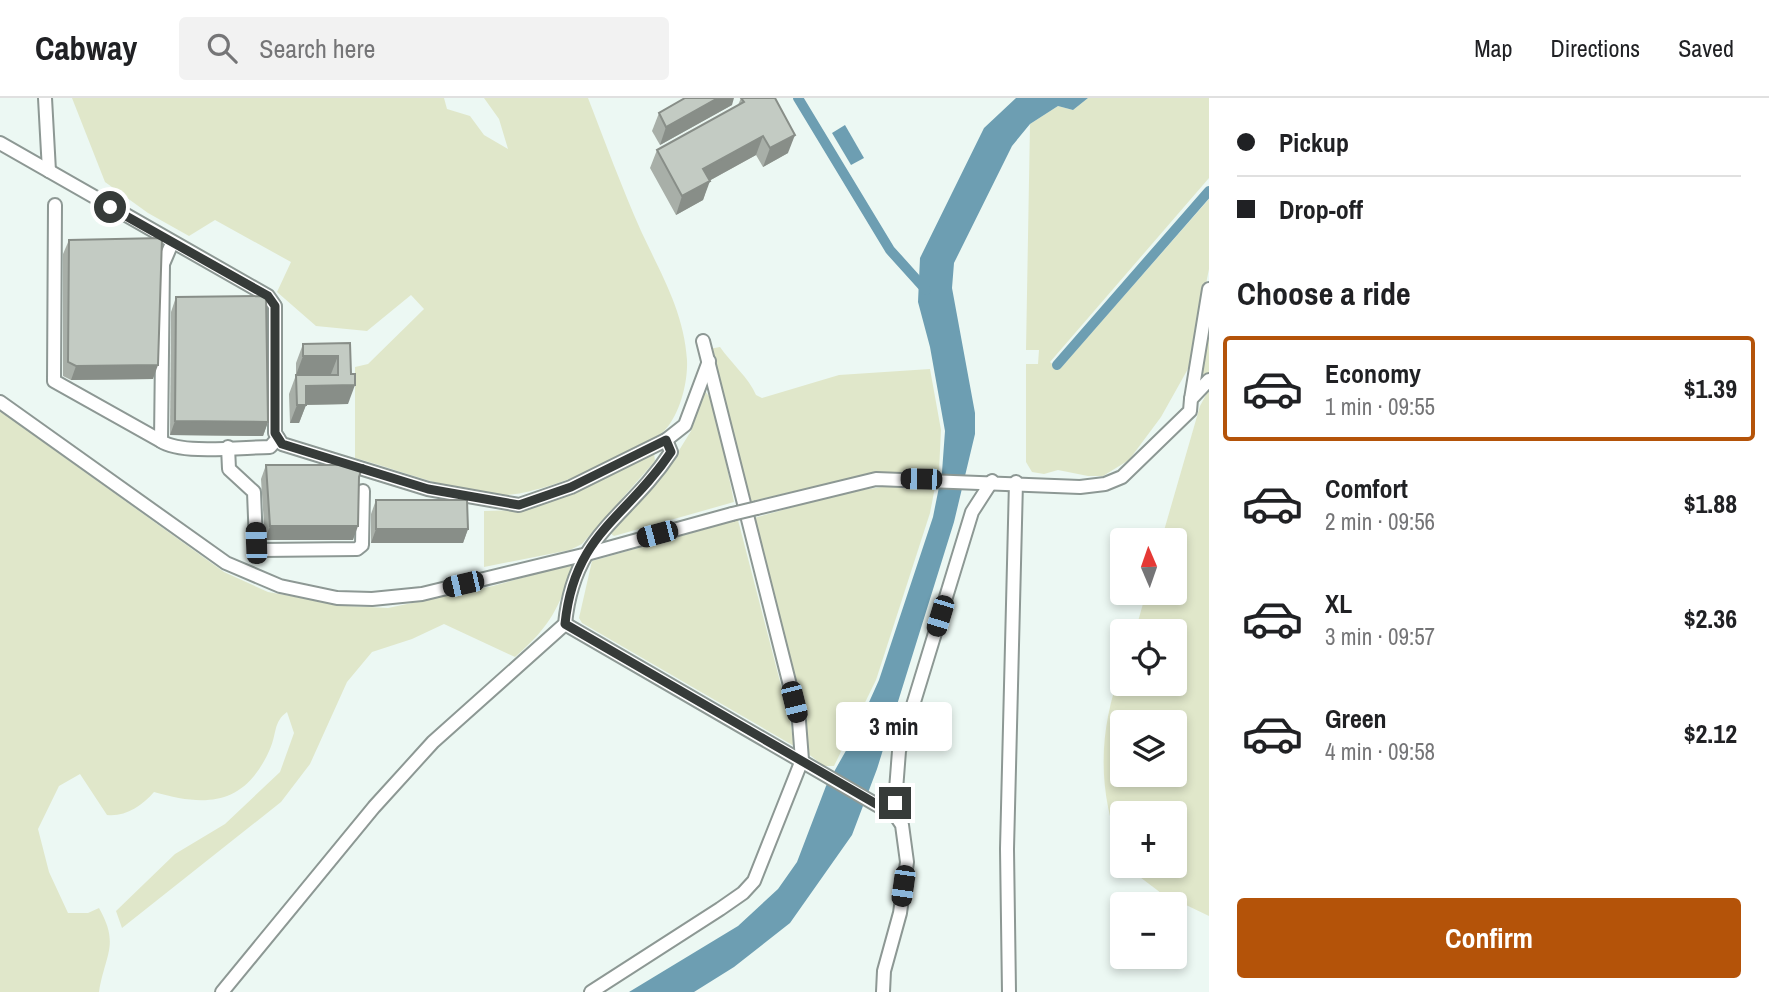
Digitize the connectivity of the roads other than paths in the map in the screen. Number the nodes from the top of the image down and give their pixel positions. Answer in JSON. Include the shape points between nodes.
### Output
{"nodes":[{"id":1,"x":44,"y":98,"type":"edge"},
{"id":2,"x":0,"y":143,"type":"edge"},
{"id":3,"x":49,"y":171,"type":"junction"},
{"id":4,"x":55,"y":205,"type":"dead end"},
{"id":5,"x":172,"y":243,"type":"junction"},
{"id":6,"x":1209,"y":289,"type":"edge"},
{"id":7,"x":703,"y":341,"type":"dead end"},
{"id":8,"x":709,"y":361,"type":"junction"},
{"id":9,"x":1209,"y":380,"type":"edge"},
{"id":10,"x":1191,"y":399,"type":"junction"},
{"id":11,"x":0,"y":402,"type":"edge"},
{"id":12,"x":278,"y":438,"type":"junction"},
{"id":13,"x":666,"y":440,"type":"junction"},
{"id":14,"x":161,"y":441,"type":"junction"},
{"id":15,"x":228,"y":447,"type":"junction"},
{"id":16,"x":992,"y":481,"type":"junction"},
{"id":17,"x":1016,"y":482,"type":"junction"},
{"id":18,"x":363,"y":491,"type":"dead end"},
{"id":19,"x":583,"y":555,"type":"junction"},
{"id":20,"x":565,"y":624,"type":"junction"},
{"id":21,"x":803,"y":760,"type":"junction"},
{"id":22,"x":897,"y":816,"type":"junction"},
{"id":23,"x":222,"y":992,"type":"edge"},
{"id":24,"x":590,"y":992,"type":"edge"},
{"id":25,"x":883,"y":992,"type":"edge"},
{"id":26,"x":1009,"y":992,"type":"edge"}],
"edges":[{"from":1,"to":3,"type":"street"},
{"from":2,"to":3,"type":"street"},
{"from":3,"to":5,"type":"street"},
{"from":4,"to":14,"type":"street","via":[[54,381]]},
{"from":5,"to":12,"type":"street","via":[[268,296],[275,306]]},
{"from":5,"to":14,"type":"street","via":[[163,264]]},
{"from":6,"to":10,"type":"street"},
{"from":7,"to":8,"type":"street"},
{"from":8,"to":13,"type":"street","via":[[685,425]]},
{"from":8,"to":21,"type":"street","via":[[799,721]]},
{"from":9,"to":10,"type":"street"},
{"from":10,"to":17,"type":"street","via":[[1190,411],[1122,477],[1080,487]]},
{"from":11,"to":19,"type":"street","via":[[226,564],[280,586],[337,598],[395,598]]},
{"from":12,"to":13,"type":"street","via":[[282,444],[428,489],[519,505],[571,487]]},
{"from":12,"to":15,"type":"street","via":[[270,447]]},
{"from":13,"to":19,"type":"street","via":[[671,452],[662,465]]},
{"from":14,"to":15,"type":"street","via":[[167,446]]},
{"from":15,"to":18,"type":"street","via":[[229,469],[254,492],[256,543],[261,550],[357,549],[362,545]]},
{"from":16,"to":17,"type":"street"},
{"from":16,"to":19,"type":"street","bridge":true,"via":[[876,479]]},
{"from":16,"to":22,"type":"street","via":[[972,512],[899,751]]},
{"from":17,"to":26,"type":"street","via":[[1007,849]]},
{"from":19,"to":20,"type":"street","via":[[567,602]]},
{"from":20,"to":21,"type":"street"},
{"from":20,"to":23,"type":"street","via":[[433,742]]},
{"from":21,"to":22,"type":"street"},
{"from":21,"to":24,"type":"street","via":[[762,865],[743,893]]},
{"from":22,"to":25,"type":"street","via":[[907,862]]}]}
